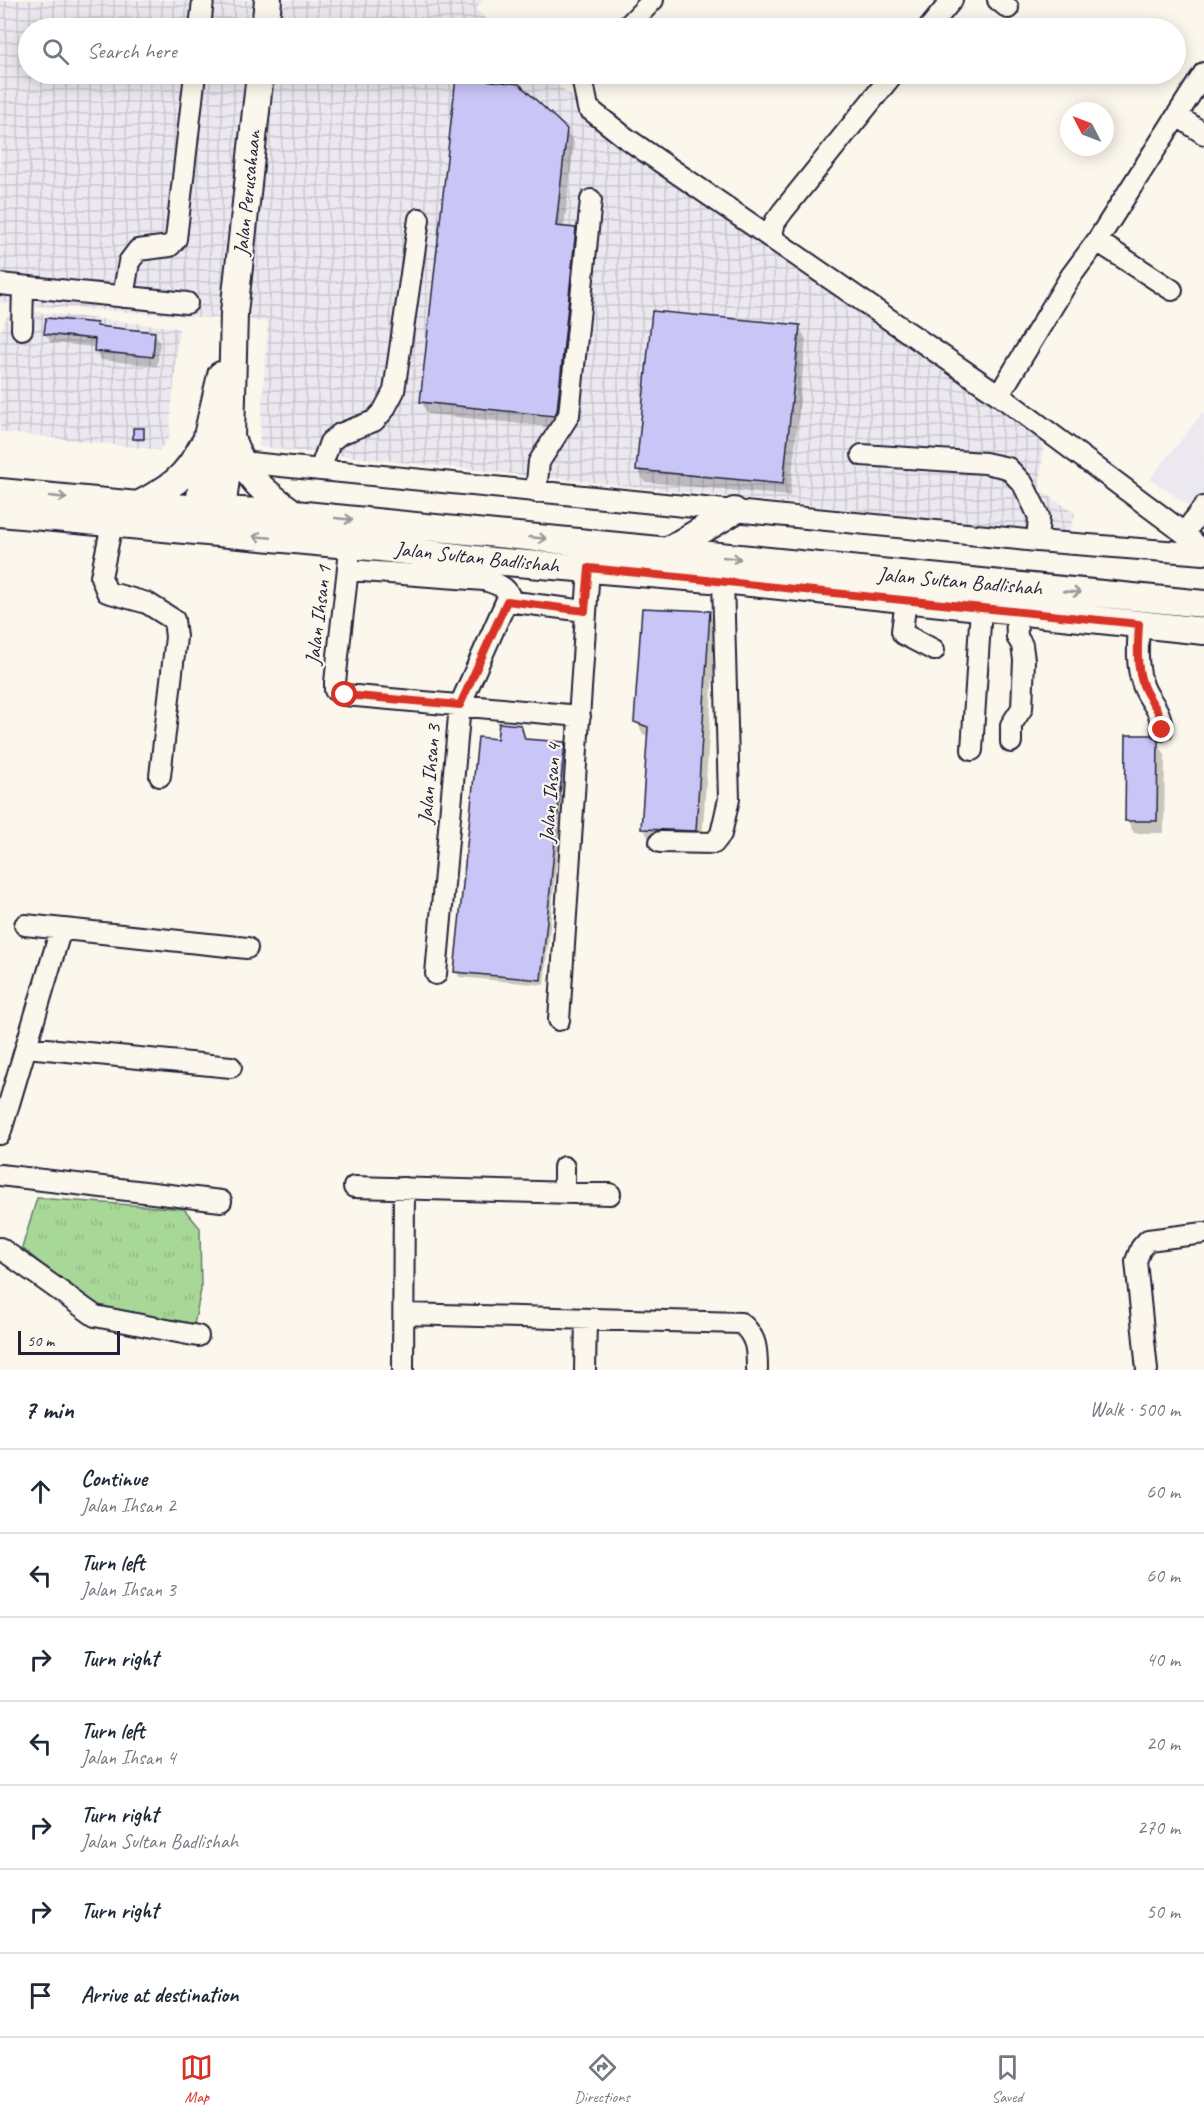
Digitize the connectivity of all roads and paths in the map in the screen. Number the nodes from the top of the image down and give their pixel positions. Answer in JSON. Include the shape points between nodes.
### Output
{"nodes":[{"id":1,"x":203,"y":0,"type":"edge"},
{"id":2,"x":268,"y":0,"type":"edge"},
{"id":3,"x":653,"y":0,"type":"edge"},
{"id":4,"x":952,"y":0,"type":"edge"},
{"id":5,"x":201,"y":18,"type":"edge"},
{"id":6,"x":266,"y":18,"type":"edge"},
{"id":7,"x":636,"y":18,"type":"edge"},
{"id":8,"x":937,"y":18,"type":"edge"},
{"id":9,"x":1204,"y":73,"type":"edge"},
{"id":10,"x":194,"y":84,"type":"edge"},
{"id":11,"x":259,"y":84,"type":"edge"},
{"id":12,"x":583,"y":84,"type":"edge"},
{"id":13,"x":885,"y":84,"type":"edge"},
{"id":14,"x":1178,"y":116,"type":"junction"},
{"id":15,"x":1204,"y":134,"type":"edge"},
{"id":16,"x":591,"y":200,"type":"dead end"},
{"id":17,"x":419,"y":219,"type":"dead end"},
{"id":18,"x":771,"y":238,"type":"junction"},
{"id":19,"x":1097,"y":241,"type":"junction"},
{"id":20,"x":0,"y":284,"type":"edge"},
{"id":21,"x":23,"y":287,"type":"junction"},
{"id":22,"x":1172,"y":290,"type":"dead end"},
{"id":23,"x":123,"y":297,"type":"junction"},
{"id":24,"x":187,"y":303,"type":"dead end"},
{"id":25,"x":22,"y":329,"type":"dead end"},
{"id":26,"x":999,"y":395,"type":"junction"},
{"id":27,"x":219,"y":437,"type":"junction"},
{"id":28,"x":862,"y":455,"type":"dead end"},
{"id":29,"x":241,"y":462,"type":"junction"},
{"id":30,"x":320,"y":470,"type":"junction"},
{"id":31,"x":0,"y":492,"type":"edge"},
{"id":32,"x":536,"y":492,"type":"junction"},
{"id":33,"x":138,"y":505,"type":"junction"},
{"id":34,"x":1204,"y":507,"type":"edge"},
{"id":35,"x":734,"y":511,"type":"junction"},
{"id":36,"x":0,"y":513,"type":"edge"},
{"id":37,"x":295,"y":514,"type":"junction"},
{"id":38,"x":209,"y":521,"type":"junction"},
{"id":39,"x":112,"y":524,"type":"junction"},
{"id":40,"x":1184,"y":533,"type":"junction"},
{"id":41,"x":1037,"y":541,"type":"junction"},
{"id":42,"x":350,"y":545,"type":"junction"},
{"id":43,"x":667,"y":551,"type":"junction"},
{"id":44,"x":1204,"y":553,"type":"edge"},
{"id":45,"x":589,"y":568,"type":"junction"},
{"id":46,"x":349,"y":570,"type":"junction"},
{"id":47,"x":723,"y":580,"type":"junction"},
{"id":48,"x":507,"y":595,"type":"junction"},
{"id":49,"x":906,"y":600,"type":"junction"},
{"id":50,"x":1204,"y":604,"type":"edge"},
{"id":51,"x":981,"y":607,"type":"junction"},
{"id":52,"x":585,"y":611,"type":"junction"},
{"id":53,"x":1016,"y":611,"type":"junction"},
{"id":54,"x":1139,"y":624,"type":"junction"},
{"id":55,"x":1204,"y":631,"type":"edge"},
{"id":56,"x":934,"y":650,"type":"dead end"},
{"id":57,"x":460,"y":705,"type":"junction"},
{"id":58,"x":580,"y":716,"type":"junction"},
{"id":59,"x":1162,"y":730,"type":"dead end"},
{"id":60,"x":1011,"y":742,"type":"dead end"},
{"id":61,"x":972,"y":750,"type":"dead end"},
{"id":62,"x":160,"y":776,"type":"dead end"},
{"id":63,"x":660,"y":842,"type":"dead end"},
{"id":64,"x":25,"y":925,"type":"dead end"},
{"id":65,"x":61,"y":929,"type":"junction"},
{"id":66,"x":247,"y":948,"type":"dead end"},
{"id":67,"x":436,"y":974,"type":"dead end"},
{"id":68,"x":559,"y":1020,"type":"dead end"},
{"id":69,"x":26,"y":1047,"type":"junction"},
{"id":70,"x":231,"y":1067,"type":"dead end"},
{"id":71,"x":0,"y":1134,"type":"edge"},
{"id":72,"x":564,"y":1167,"type":"dead end"},
{"id":73,"x":0,"y":1175,"type":"edge"},
{"id":74,"x":354,"y":1187,"type":"dead end"},
{"id":75,"x":404,"y":1188,"type":"junction"},
{"id":76,"x":564,"y":1192,"type":"junction"},
{"id":77,"x":610,"y":1194,"type":"dead end"},
{"id":78,"x":221,"y":1201,"type":"dead end"},
{"id":79,"x":1204,"y":1233,"type":"edge"},
{"id":80,"x":0,"y":1248,"type":"edge"},
{"id":81,"x":404,"y":1314,"type":"junction"},
{"id":82,"x":586,"y":1319,"type":"junction"},
{"id":83,"x":198,"y":1336,"type":"dead end"},
{"id":84,"x":403,"y":1370,"type":"edge"},
{"id":85,"x":585,"y":1370,"type":"edge"},
{"id":86,"x":757,"y":1370,"type":"edge"},
{"id":87,"x":1147,"y":1370,"type":"edge"}],
"edges":[{"from":1,"to":5,"type":"street"},
{"from":2,"to":6,"type":"main road"},
{"from":3,"to":7,"type":"street"},
{"from":4,"to":8,"type":"street"},
{"from":9,"to":14,"type":"street"},
{"from":10,"to":23,"type":"street","via":[[176,239],[170,246],[138,250],[129,262]]},
{"from":11,"to":27,"type":"main road","name":"Jalan Perusahaan"},
{"from":12,"to":18,"type":"street","via":[[588,108]]},
{"from":13,"to":18,"type":"street","via":[[775,222]]},
{"from":14,"to":15,"type":"street"},
{"from":14,"to":19,"type":"street"},
{"from":16,"to":32,"type":"street","via":[[568,415],[539,462]]},
{"from":17,"to":30,"type":"street","via":[[394,391],[374,422],[340,434],[330,442]]},
{"from":18,"to":26,"type":"street"},
{"from":19,"to":22,"type":"street"},
{"from":19,"to":26,"type":"street","via":[[1071,276]]},
{"from":20,"to":21,"type":"street"},
{"from":21,"to":23,"type":"street"},
{"from":21,"to":25,"type":"street"},
{"from":23,"to":24,"type":"street"},
{"from":26,"to":40,"type":"street"},
{"from":27,"to":29,"type":"main road"},
{"from":27,"to":33,"type":"main road","via":[[167,489]]},
{"from":27,"to":38,"type":"main road","name":"Jalan Perusahaan"},
{"from":28,"to":41,"type":"street","via":[[1008,468],[1035,506],[1039,517]]},
{"from":29,"to":30,"type":"street"},
{"from":29,"to":37,"type":"main road","via":[[267,494]]},
{"from":30,"to":32,"type":"street"},
{"from":31,"to":33,"type":"main road","name":"Jalan Sultan Badlishah","one_way":true},
{"from":32,"to":35,"type":"street"},
{"from":33,"to":38,"type":"main road","name":"Jalan Sultan Badlishah"},
{"from":34,"to":40,"type":"street"},
{"from":35,"to":41,"type":"street"},
{"from":35,"to":43,"type":"main road"},
{"from":36,"to":39,"type":"main road","name":"Jalan Sultan Badlishah"},
{"from":37,"to":38,"type":"main road","name":"Jalan Sultan Badlishah"},
{"from":37,"to":43,"type":"main road","name":"Jalan Sultan Badlishah","one_way":true},
{"from":38,"to":39,"type":"main road","name":"Jalan Sultan Badlishah"},
{"from":42,"to":38,"type":"main road","name":"Jalan Sultan Badlishah","one_way":true},
{"from":39,"to":62,"type":"street","via":[[101,577],[106,592],[147,603],[174,620],[176,637]]},
{"from":40,"to":44,"type":"street"},
{"from":41,"to":44,"type":"street"},
{"from":42,"to":45,"type":"main road","name":"Jalan Sultan Badlishah"},
{"from":42,"to":46,"type":"street","name":"Jalan Ihsan 1"},
{"from":43,"to":50,"type":"main road","name":"Jalan Sultan Badlishah","one_way":true},
{"from":45,"to":47,"type":"main road","name":"Jalan Sultan Badlishah"},
{"from":45,"to":52,"type":"street","name":"Jalan Ihsan 4"},
{"from":46,"to":48,"type":"street","via":[[484,580],[498,584]]},
{"from":46,"to":57,"type":"street","name":"Jalan Ihsan 1","via":[[336,690],[345,695]]},
{"from":47,"to":49,"type":"main road","name":"Jalan Sultan Badlishah"},
{"from":47,"to":63,"type":"street","via":[[729,799],[721,834],[714,843]]},
{"from":48,"to":52,"type":"street"},
{"from":48,"to":57,"type":"street","name":"Jalan Ihsan 3"},
{"from":49,"to":51,"type":"main road","name":"Jalan Sultan Badlishah"},
{"from":49,"to":56,"type":"street","via":[[903,634]]},
{"from":51,"to":53,"type":"main road","name":"Jalan Sultan Badlishah"},
{"from":51,"to":61,"type":"street"},
{"from":52,"to":58,"type":"street","name":"Jalan Ihsan 4"},
{"from":53,"to":54,"type":"main road","name":"Jalan Sultan Badlishah"},
{"from":53,"to":60,"type":"street","via":[[1017,637],[1024,660],[1022,708],[1011,725]]},
{"from":54,"to":55,"type":"main road","name":"Jalan Sultan Badlishah"},
{"from":54,"to":59,"type":"street","via":[[1142,682],[1161,717]]},
{"from":57,"to":58,"type":"street"},
{"from":57,"to":67,"type":"street","name":"Jalan Ihsan 3"},
{"from":58,"to":68,"type":"street","name":"Jalan Ihsan 4"},
{"from":64,"to":65,"type":"street"},
{"from":65,"to":66,"type":"street"},
{"from":65,"to":69,"type":"street"},
{"from":69,"to":70,"type":"street"},
{"from":69,"to":71,"type":"street"},
{"from":72,"to":76,"type":"street"},
{"from":73,"to":78,"type":"street"},
{"from":74,"to":75,"type":"street"},
{"from":75,"to":76,"type":"street"},
{"from":75,"to":81,"type":"street"},
{"from":76,"to":77,"type":"street"},
{"from":79,"to":87,"type":"street","via":[[1148,1240],[1141,1248],[1136,1261]]},
{"from":80,"to":83,"type":"street","via":[[95,1316]]},
{"from":81,"to":82,"type":"street"},
{"from":81,"to":84,"type":"street"},
{"from":82,"to":85,"type":"street"},
{"from":82,"to":86,"type":"street","via":[[741,1323],[757,1345]]}]}
